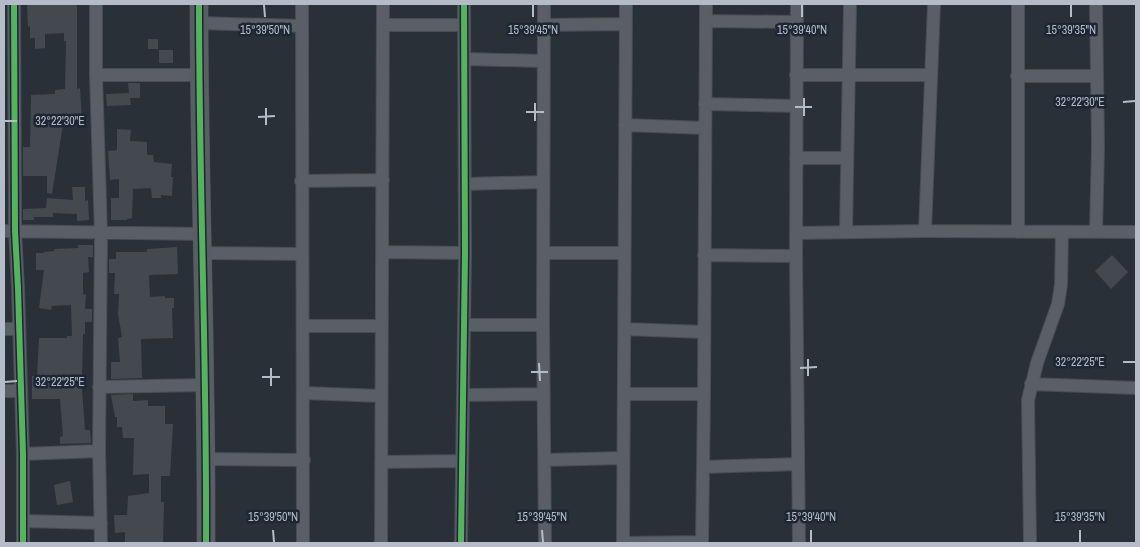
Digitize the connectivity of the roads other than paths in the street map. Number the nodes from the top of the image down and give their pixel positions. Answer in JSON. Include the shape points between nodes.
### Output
{"nodes":[{"id":1,"x":14,"y":4,"type":"edge"},
{"id":2,"x":96,"y":4,"type":"edge"},
{"id":3,"x":199,"y":4,"type":"edge"},
{"id":4,"x":302,"y":4,"type":"edge"},
{"id":5,"x":383,"y":4,"type":"edge"},
{"id":6,"x":464,"y":4,"type":"edge"},
{"id":7,"x":544,"y":4,"type":"edge"},
{"id":8,"x":626,"y":4,"type":"edge"},
{"id":9,"x":706,"y":4,"type":"edge"},
{"id":10,"x":797,"y":4,"type":"edge"},
{"id":11,"x":850,"y":4,"type":"edge"},
{"id":12,"x":934,"y":4,"type":"edge"},
{"id":13,"x":1018,"y":4,"type":"edge"},
{"id":14,"x":1096,"y":4,"type":"edge"},
{"id":15,"x":706,"y":21,"type":"junction"},
{"id":16,"x":797,"y":22,"type":"junction"},
{"id":17,"x":199,"y":23,"type":"junction"},
{"id":18,"x":626,"y":24,"type":"junction"},
{"id":19,"x":383,"y":25,"type":"junction"},
{"id":20,"x":464,"y":25,"type":"junction"},
{"id":21,"x":544,"y":25,"type":"junction"},
{"id":22,"x":302,"y":26,"type":"junction"},
{"id":23,"x":465,"y":59,"type":"junction"},
{"id":24,"x":543,"y":61,"type":"junction"},
{"id":25,"x":8,"y":70,"type":"edge"},
{"id":26,"x":199,"y":74,"type":"junction"},
{"id":27,"x":848,"y":74,"type":"junction"},
{"id":28,"x":96,"y":75,"type":"junction"},
{"id":29,"x":796,"y":75,"type":"junction"},
{"id":30,"x":931,"y":75,"type":"junction"},
{"id":31,"x":1017,"y":76,"type":"junction"},
{"id":32,"x":1096,"y":76,"type":"junction"},
{"id":33,"x":705,"y":104,"type":"junction"},
{"id":34,"x":796,"y":106,"type":"junction"},
{"id":35,"x":625,"y":125,"type":"junction"},
{"id":36,"x":705,"y":128,"type":"junction"},
{"id":37,"x":796,"y":158,"type":"junction"},
{"id":38,"x":847,"y":158,"type":"junction"},
{"id":39,"x":383,"y":180,"type":"junction"},
{"id":40,"x":301,"y":181,"type":"junction"},
{"id":41,"x":543,"y":182,"type":"junction"},
{"id":42,"x":465,"y":184,"type":"junction"},
{"id":43,"x":9,"y":231,"type":"edge"},
{"id":44,"x":925,"y":231,"type":"junction"},
{"id":45,"x":846,"y":232,"type":"junction"},
{"id":46,"x":1018,"y":232,"type":"junction"},
{"id":47,"x":1062,"y":232,"type":"junction"},
{"id":48,"x":1096,"y":232,"type":"junction"},
{"id":49,"x":1136,"y":232,"type":"edge"},
{"id":50,"x":796,"y":233,"type":"junction"},
{"id":51,"x":101,"y":234,"type":"junction"},
{"id":52,"x":201,"y":234,"type":"junction"},
{"id":53,"x":383,"y":252,"type":"junction"},
{"id":54,"x":201,"y":253,"type":"junction"},
{"id":55,"x":544,"y":253,"type":"junction"},
{"id":56,"x":624,"y":253,"type":"junction"},
{"id":57,"x":302,"y":254,"type":"junction"},
{"id":58,"x":464,"y":254,"type":"junction"},
{"id":59,"x":704,"y":255,"type":"junction"},
{"id":60,"x":796,"y":256,"type":"junction"},
{"id":61,"x":464,"y":325,"type":"junction"},
{"id":62,"x":543,"y":325,"type":"junction"},
{"id":63,"x":303,"y":326,"type":"junction"},
{"id":64,"x":382,"y":326,"type":"junction"},
{"id":65,"x":624,"y":328,"type":"junction"},
{"id":66,"x":4,"y":329,"type":"edge"},
{"id":67,"x":19,"y":329,"type":"junction"},
{"id":68,"x":704,"y":332,"type":"junction"},
{"id":69,"x":1031,"y":384,"type":"junction"},
{"id":70,"x":204,"y":385,"type":"junction"},
{"id":71,"x":99,"y":387,"type":"junction"},
{"id":72,"x":1136,"y":388,"type":"edge"},
{"id":73,"x":4,"y":391,"type":"edge"},
{"id":74,"x":20,"y":391,"type":"junction"},
{"id":75,"x":304,"y":393,"type":"junction"},
{"id":76,"x":543,"y":394,"type":"junction"},
{"id":77,"x":624,"y":394,"type":"junction"},
{"id":78,"x":704,"y":394,"type":"junction"},
{"id":79,"x":463,"y":395,"type":"junction"},
{"id":80,"x":381,"y":396,"type":"junction"},
{"id":81,"x":99,"y":451,"type":"junction"},
{"id":82,"x":23,"y":454,"type":"junction"},
{"id":83,"x":623,"y":458,"type":"junction"},
{"id":84,"x":207,"y":459,"type":"junction"},
{"id":85,"x":304,"y":460,"type":"junction"},
{"id":86,"x":544,"y":460,"type":"junction"},
{"id":87,"x":462,"y":461,"type":"junction"},
{"id":88,"x":382,"y":462,"type":"junction"},
{"id":89,"x":798,"y":464,"type":"junction"},
{"id":90,"x":703,"y":467,"type":"junction"},
{"id":91,"x":23,"y":521,"type":"junction"},
{"id":92,"x":101,"y":523,"type":"junction"},
{"id":93,"x":702,"y":542,"type":"edge"},
{"id":94,"x":23,"y":543,"type":"edge"},
{"id":95,"x":101,"y":543,"type":"edge"},
{"id":96,"x":206,"y":543,"type":"edge"},
{"id":97,"x":303,"y":543,"type":"edge"},
{"id":98,"x":382,"y":543,"type":"edge"},
{"id":99,"x":461,"y":543,"type":"edge"},
{"id":100,"x":544,"y":543,"type":"edge"},
{"id":101,"x":623,"y":543,"type":"edge"},
{"id":102,"x":799,"y":543,"type":"edge"},
{"id":103,"x":1030,"y":543,"type":"edge"}],
"edges":[{"from":1,"to":25,"type":"street"},
{"from":2,"to":28,"type":"street"},
{"from":3,"to":17,"type":"street"},
{"from":4,"to":22,"type":"street"},
{"from":5,"to":19,"type":"street"},
{"from":6,"to":20,"type":"street"},
{"from":7,"to":21,"type":"street"},
{"from":8,"to":18,"type":"street"},
{"from":9,"to":15,"type":"street"},
{"from":10,"to":16,"type":"street"},
{"from":11,"to":27,"type":"street"},
{"from":12,"to":30,"type":"street"},
{"from":13,"to":31,"type":"street"},
{"from":14,"to":32,"type":"street"},
{"from":15,"to":16,"type":"street"},
{"from":15,"to":33,"type":"street"},
{"from":16,"to":29,"type":"street"},
{"from":17,"to":22,"type":"street"},
{"from":17,"to":26,"type":"street"},
{"from":18,"to":21,"type":"street"},
{"from":18,"to":35,"type":"street"},
{"from":19,"to":20,"type":"street"},
{"from":19,"to":39,"type":"street"},
{"from":20,"to":23,"type":"street"},
{"from":21,"to":24,"type":"street"},
{"from":22,"to":40,"type":"street"},
{"from":23,"to":24,"type":"street"},
{"from":23,"to":42,"type":"street"},
{"from":24,"to":41,"type":"street"},
{"from":25,"to":43,"type":"street"},
{"from":26,"to":28,"type":"street"},
{"from":26,"to":52,"type":"street"},
{"from":27,"to":29,"type":"street"},
{"from":27,"to":30,"type":"street"},
{"from":27,"to":38,"type":"street"},
{"from":28,"to":51,"type":"street"},
{"from":29,"to":34,"type":"street"},
{"from":30,"to":44,"type":"street"},
{"from":31,"to":32,"type":"street"},
{"from":31,"to":46,"type":"street"},
{"from":32,"to":48,"type":"street"},
{"from":33,"to":34,"type":"street"},
{"from":33,"to":36,"type":"street"},
{"from":34,"to":37,"type":"street"},
{"from":35,"to":36,"type":"street"},
{"from":35,"to":56,"type":"street"},
{"from":36,"to":59,"type":"street"},
{"from":37,"to":38,"type":"street"},
{"from":37,"to":50,"type":"street"},
{"from":38,"to":45,"type":"street"},
{"from":39,"to":40,"type":"street"},
{"from":39,"to":53,"type":"street"},
{"from":40,"to":57,"type":"street"},
{"from":41,"to":42,"type":"street"},
{"from":41,"to":55,"type":"street"},
{"from":42,"to":58,"type":"street"},
{"from":43,"to":51,"type":"street"},
{"from":43,"to":67,"type":"street"},
{"from":44,"to":45,"type":"street"},
{"from":44,"to":46,"type":"street"},
{"from":45,"to":50,"type":"street"},
{"from":46,"to":47,"type":"street"},
{"from":47,"to":48,"type":"street"},
{"from":47,"to":69,"type":"street","via":[[1058,304]]},
{"from":48,"to":49,"type":"street"},
{"from":50,"to":60,"type":"street"},
{"from":51,"to":52,"type":"street"},
{"from":51,"to":71,"type":"street"},
{"from":52,"to":54,"type":"street"},
{"from":53,"to":58,"type":"street"},
{"from":53,"to":64,"type":"street"},
{"from":54,"to":57,"type":"street"},
{"from":54,"to":70,"type":"street"},
{"from":55,"to":56,"type":"street"},
{"from":55,"to":62,"type":"street"},
{"from":56,"to":65,"type":"street"},
{"from":57,"to":63,"type":"street"},
{"from":58,"to":61,"type":"street"},
{"from":59,"to":60,"type":"street"},
{"from":59,"to":68,"type":"street"},
{"from":60,"to":89,"type":"street"},
{"from":61,"to":62,"type":"street"},
{"from":61,"to":79,"type":"street"},
{"from":62,"to":76,"type":"street"},
{"from":63,"to":64,"type":"street"},
{"from":63,"to":75,"type":"street"},
{"from":64,"to":80,"type":"street"},
{"from":65,"to":68,"type":"street"},
{"from":65,"to":77,"type":"street"},
{"from":66,"to":67,"type":"street"},
{"from":67,"to":74,"type":"street"},
{"from":68,"to":78,"type":"street"},
{"from":69,"to":72,"type":"street"},
{"from":69,"to":103,"type":"street","via":[[1028,400]]},
{"from":70,"to":71,"type":"street"},
{"from":70,"to":84,"type":"street"},
{"from":71,"to":81,"type":"street"},
{"from":73,"to":74,"type":"street"},
{"from":74,"to":82,"type":"street"},
{"from":75,"to":80,"type":"street"},
{"from":75,"to":85,"type":"street"},
{"from":76,"to":79,"type":"street"},
{"from":76,"to":86,"type":"street"},
{"from":77,"to":78,"type":"street"},
{"from":77,"to":83,"type":"street"},
{"from":78,"to":90,"type":"street"},
{"from":79,"to":87,"type":"street"},
{"from":80,"to":88,"type":"street"},
{"from":81,"to":82,"type":"street"},
{"from":81,"to":92,"type":"street"},
{"from":82,"to":91,"type":"street"},
{"from":83,"to":86,"type":"street"},
{"from":83,"to":101,"type":"street"},
{"from":84,"to":85,"type":"street"},
{"from":84,"to":96,"type":"street"},
{"from":85,"to":97,"type":"street"},
{"from":86,"to":100,"type":"street"},
{"from":87,"to":88,"type":"street"},
{"from":87,"to":99,"type":"street"},
{"from":88,"to":98,"type":"street"},
{"from":89,"to":90,"type":"street"},
{"from":89,"to":102,"type":"street"},
{"from":90,"to":93,"type":"street"},
{"from":91,"to":92,"type":"street"},
{"from":91,"to":94,"type":"street"},
{"from":92,"to":95,"type":"street"},
{"from":93,"to":101,"type":"street"}]}
